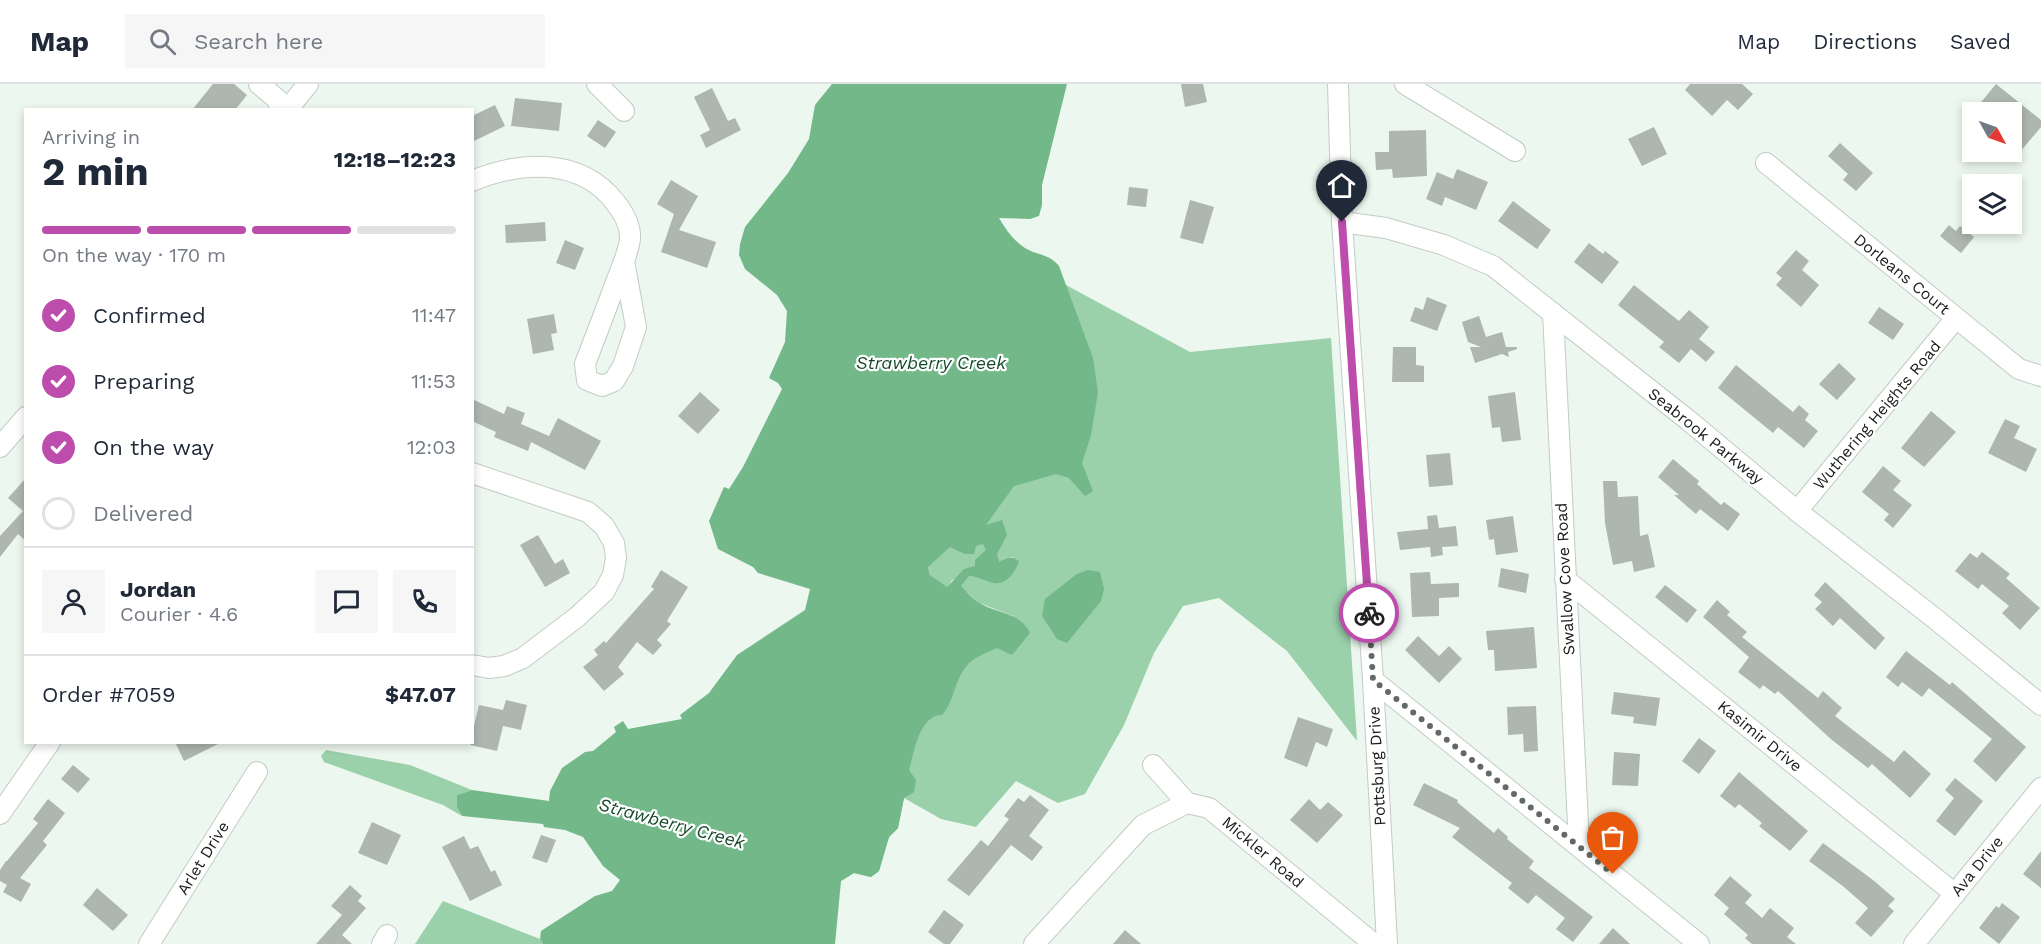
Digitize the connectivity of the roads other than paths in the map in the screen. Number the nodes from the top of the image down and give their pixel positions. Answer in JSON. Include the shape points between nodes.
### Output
{"nodes":[{"id":1,"x":259,"y":84,"type":"edge"},
{"id":2,"x":308,"y":84,"type":"edge"},
{"id":3,"x":597,"y":84,"type":"edge"},
{"id":4,"x":1338,"y":84,"type":"edge"},
{"id":5,"x":1405,"y":84,"type":"edge"},
{"id":6,"x":280,"y":108,"type":"edge"},
{"id":7,"x":289,"y":108,"type":"edge"},
{"id":8,"x":624,"y":111,"type":"dead end"},
{"id":9,"x":1515,"y":151,"type":"dead end"},
{"id":10,"x":1766,"y":163,"type":"dead end"},
{"id":11,"x":474,"y":180,"type":"edge"},
{"id":12,"x":1342,"y":222,"type":"junction"},
{"id":13,"x":624,"y":261,"type":"junction"},
{"id":14,"x":1553,"y":313,"type":"junction"},
{"id":15,"x":1956,"y":318,"type":"junction"},
{"id":16,"x":2041,"y":376,"type":"edge"},
{"id":17,"x":24,"y":423,"type":"edge"},
{"id":18,"x":0,"y":447,"type":"edge"},
{"id":19,"x":474,"y":473,"type":"edge"},
{"id":20,"x":1797,"y":511,"type":"junction"},
{"id":21,"x":1565,"y":579,"type":"junction"},
{"id":22,"x":481,"y":666,"type":"edge"},
{"id":23,"x":1373,"y":680,"type":"junction"},
{"id":24,"x":2041,"y":705,"type":"edge"},
{"id":25,"x":49,"y":744,"type":"edge"},
{"id":26,"x":1154,"y":765,"type":"dead end"},
{"id":27,"x":257,"y":772,"type":"dead end"},
{"id":28,"x":2041,"y":788,"type":"edge"},
{"id":29,"x":1187,"y":803,"type":"junction"},
{"id":30,"x":0,"y":814,"type":"edge"},
{"id":31,"x":1578,"y":845,"type":"junction"},
{"id":32,"x":1955,"y":894,"type":"junction"},
{"id":33,"x":149,"y":944,"type":"edge"},
{"id":34,"x":1034,"y":944,"type":"edge"},
{"id":35,"x":1374,"y":944,"type":"edge"},
{"id":36,"x":1387,"y":944,"type":"edge"},
{"id":37,"x":1699,"y":944,"type":"edge"},
{"id":38,"x":1914,"y":944,"type":"edge"}],
"edges":[{"from":1,"to":6,"type":"street","via":[[278,100]]},
{"from":2,"to":7,"type":"street"},
{"from":3,"to":8,"type":"street"},
{"from":4,"to":12,"type":"street","name":"Pottsburg Drive"},
{"from":5,"to":9,"type":"street"},
{"from":10,"to":15,"type":"street","name":"Dorleans Court"},
{"from":11,"to":13,"type":"street","via":[[543,165],[584,177],[610,196],[625,214],[630,237]]},
{"from":12,"to":14,"type":"street","name":"Seabrook Parkway","via":[[1386,228],[1444,245],[1493,266]]},
{"from":12,"to":23,"type":"street","name":"Pottsburg Drive"},
{"from":13,"to":13,"type":"street","via":[[585,364],[587,380],[602,386],[614,381],[623,366],[636,327]]},
{"from":14,"to":20,"type":"street","name":"Seabrook Parkway"},
{"from":14,"to":21,"type":"street","name":"Swallow Cove Road"},
{"from":15,"to":16,"type":"street","name":"Dorleans Court","via":[[2019,369]]},
{"from":15,"to":20,"type":"street","name":"Wuthering Heights Road"},
{"from":17,"to":18,"type":"street"},
{"from":19,"to":22,"type":"street","via":[[588,512],[604,526],[614,543],[616,558],[604,592],[577,617],[523,658],[504,666]]},
{"from":20,"to":24,"type":"street","name":"Seabrook Parkway"},
{"from":21,"to":31,"type":"street","name":"Swallow Cove Road"},
{"from":21,"to":32,"type":"street","name":"Kasimir Drive"},
{"from":23,"to":31,"type":"street"},
{"from":23,"to":36,"type":"street","name":"Pottsburg Drive"},
{"from":25,"to":30,"type":"street"},
{"from":26,"to":29,"type":"street","name":"Mickler Road"},
{"from":27,"to":33,"type":"street","name":"Arlet Drive"},
{"from":28,"to":32,"type":"street","name":"Ava Drive"},
{"from":29,"to":34,"type":"street","via":[[1143,825]]},
{"from":29,"to":35,"type":"street","name":"Mickler Road","via":[[1209,808]]},
{"from":31,"to":37,"type":"street"},
{"from":32,"to":38,"type":"street","name":"Ava Drive"}]}
